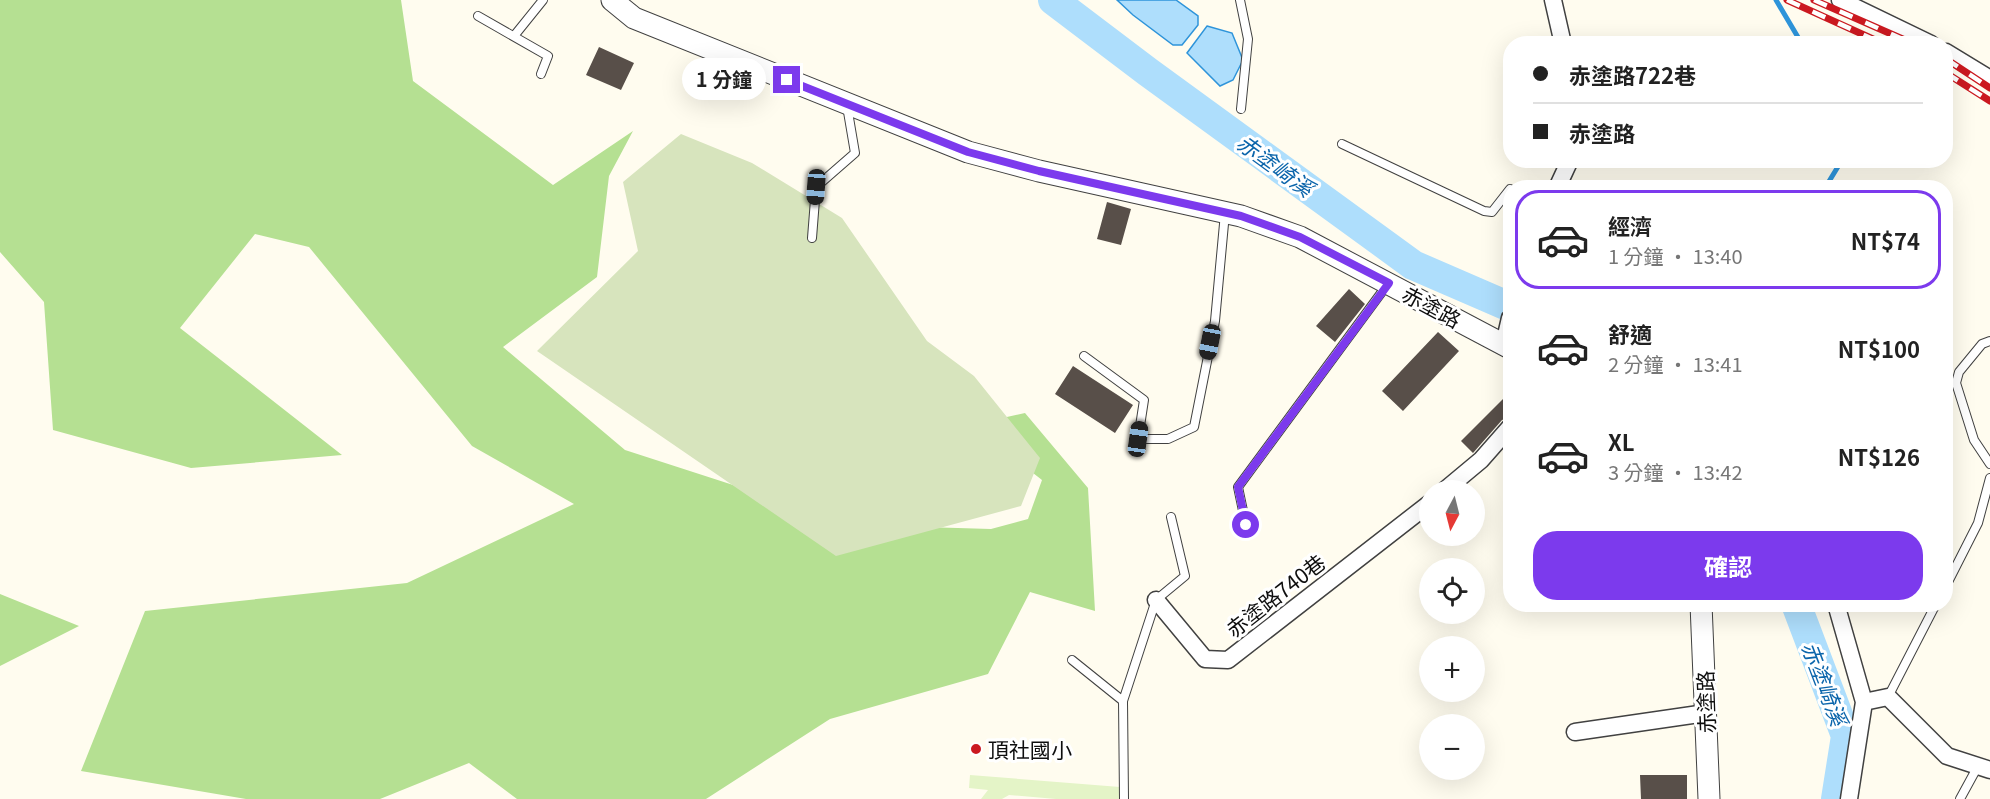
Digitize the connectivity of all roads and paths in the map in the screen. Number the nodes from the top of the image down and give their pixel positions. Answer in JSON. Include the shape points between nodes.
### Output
{"nodes":[{"id":1,"x":543,"y":0,"type":"edge"},
{"id":2,"x":612,"y":0,"type":"edge"},
{"id":3,"x":1240,"y":0,"type":"edge"},
{"id":4,"x":1553,"y":0,"type":"edge"},
{"id":5,"x":1840,"y":0,"type":"edge"},
{"id":6,"x":478,"y":16,"type":"dead end"},
{"id":7,"x":514,"y":36,"type":"junction"},
{"id":8,"x":1561,"y":36,"type":"edge"},
{"id":9,"x":1914,"y":36,"type":"edge"},
{"id":10,"x":1953,"y":56,"type":"edge"},
{"id":11,"x":541,"y":74,"type":"dead end"},
{"id":12,"x":1990,"y":79,"type":"edge"},
{"id":13,"x":847,"y":104,"type":"junction"},
{"id":14,"x":1241,"y":110,"type":"dead end"},
{"id":15,"x":1342,"y":144,"type":"dead end"},
{"id":16,"x":1503,"y":199,"type":"edge"},
{"id":17,"x":1225,"y":213,"type":"junction"},
{"id":18,"x":813,"y":238,"type":"dead end"},
{"id":19,"x":1389,"y":283,"type":"junction"},
{"id":20,"x":1503,"y":332,"type":"edge"},
{"id":21,"x":1990,"y":341,"type":"edge"},
{"id":22,"x":1084,"y":356,"type":"dead end"},
{"id":23,"x":1503,"y":435,"type":"edge"},
{"id":24,"x":1990,"y":464,"type":"edge"},
{"id":25,"x":1990,"y":478,"type":"edge"},
{"id":26,"x":1457,"y":480,"type":"edge"},
{"id":27,"x":1419,"y":512,"type":"edge"},
{"id":28,"x":1171,"y":517,"type":"dead end"},
{"id":29,"x":1246,"y":525,"type":"dead end"},
{"id":30,"x":1953,"y":572,"type":"edge"},
{"id":31,"x":1155,"y":600,"type":"junction"},
{"id":32,"x":1701,"y":612,"type":"edge"},
{"id":33,"x":1840,"y":612,"type":"edge"},
{"id":34,"x":1932,"y":612,"type":"edge"},
{"id":35,"x":1072,"y":660,"type":"dead end"},
{"id":36,"x":1888,"y":697,"type":"junction"},
{"id":37,"x":1123,"y":701,"type":"junction"},
{"id":38,"x":1864,"y":702,"type":"junction"},
{"id":39,"x":1706,"y":713,"type":"junction"},
{"id":40,"x":1575,"y":732,"type":"dead end"},
{"id":41,"x":1984,"y":768,"type":"edge"},
{"id":42,"x":1124,"y":799,"type":"edge"},
{"id":43,"x":1709,"y":799,"type":"edge"},
{"id":44,"x":1849,"y":799,"type":"edge"},
{"id":45,"x":1960,"y":799,"type":"edge"}],
"edges":[{"from":1,"to":7,"type":"lane"},
{"from":2,"to":13,"type":"street","name":"赤塗路","via":[[634,18]]},
{"from":3,"to":14,"type":"lane","via":[[1248,39]]},
{"from":4,"to":8,"type":"street"},
{"from":5,"to":9,"type":"street"},
{"from":6,"to":7,"type":"lane"},
{"from":7,"to":11,"type":"lane","via":[[548,56]]},
{"from":10,"to":12,"type":"street"},
{"from":13,"to":17,"type":"street","name":"赤塗路","via":[[968,152]]},
{"from":13,"to":18,"type":"lane","via":[[855,153],[816,187]]},
{"from":15,"to":16,"type":"lane","via":[[1485,212],[1492,212]]},
{"from":17,"to":19,"type":"street","name":"赤塗路","via":[[1300,237]]},
{"from":17,"to":22,"type":"lane","via":[[1215,321],[1194,427],[1168,439],[1138,439],[1143,400]]},
{"from":19,"to":20,"type":"street","name":"赤塗路"},
{"from":19,"to":29,"type":"lane","via":[[1238,487]]},
{"from":21,"to":24,"type":"lane","via":[[1982,344],[1959,372],[1956,383],[1974,440]]},
{"from":23,"to":26,"type":"street"},
{"from":25,"to":30,"type":"lane","via":[[1978,524]]},
{"from":27,"to":31,"type":"street","name":"赤塗路740巷","via":[[1228,660],[1205,659]]},
{"from":28,"to":31,"type":"lane","via":[[1185,576]]},
{"from":31,"to":37,"type":"lane"},
{"from":32,"to":39,"type":"street","name":"赤塗路"},
{"from":33,"to":38,"type":"street"},
{"from":34,"to":36,"type":"lane"},
{"from":35,"to":37,"type":"lane"},
{"from":36,"to":38,"type":"street"},
{"from":36,"to":41,"type":"street","via":[[1947,756]]},
{"from":37,"to":42,"type":"lane"},
{"from":38,"to":44,"type":"street"},
{"from":39,"to":40,"type":"street"},
{"from":39,"to":43,"type":"street","name":"赤塗路"},
{"from":41,"to":45,"type":"lane"}]}
